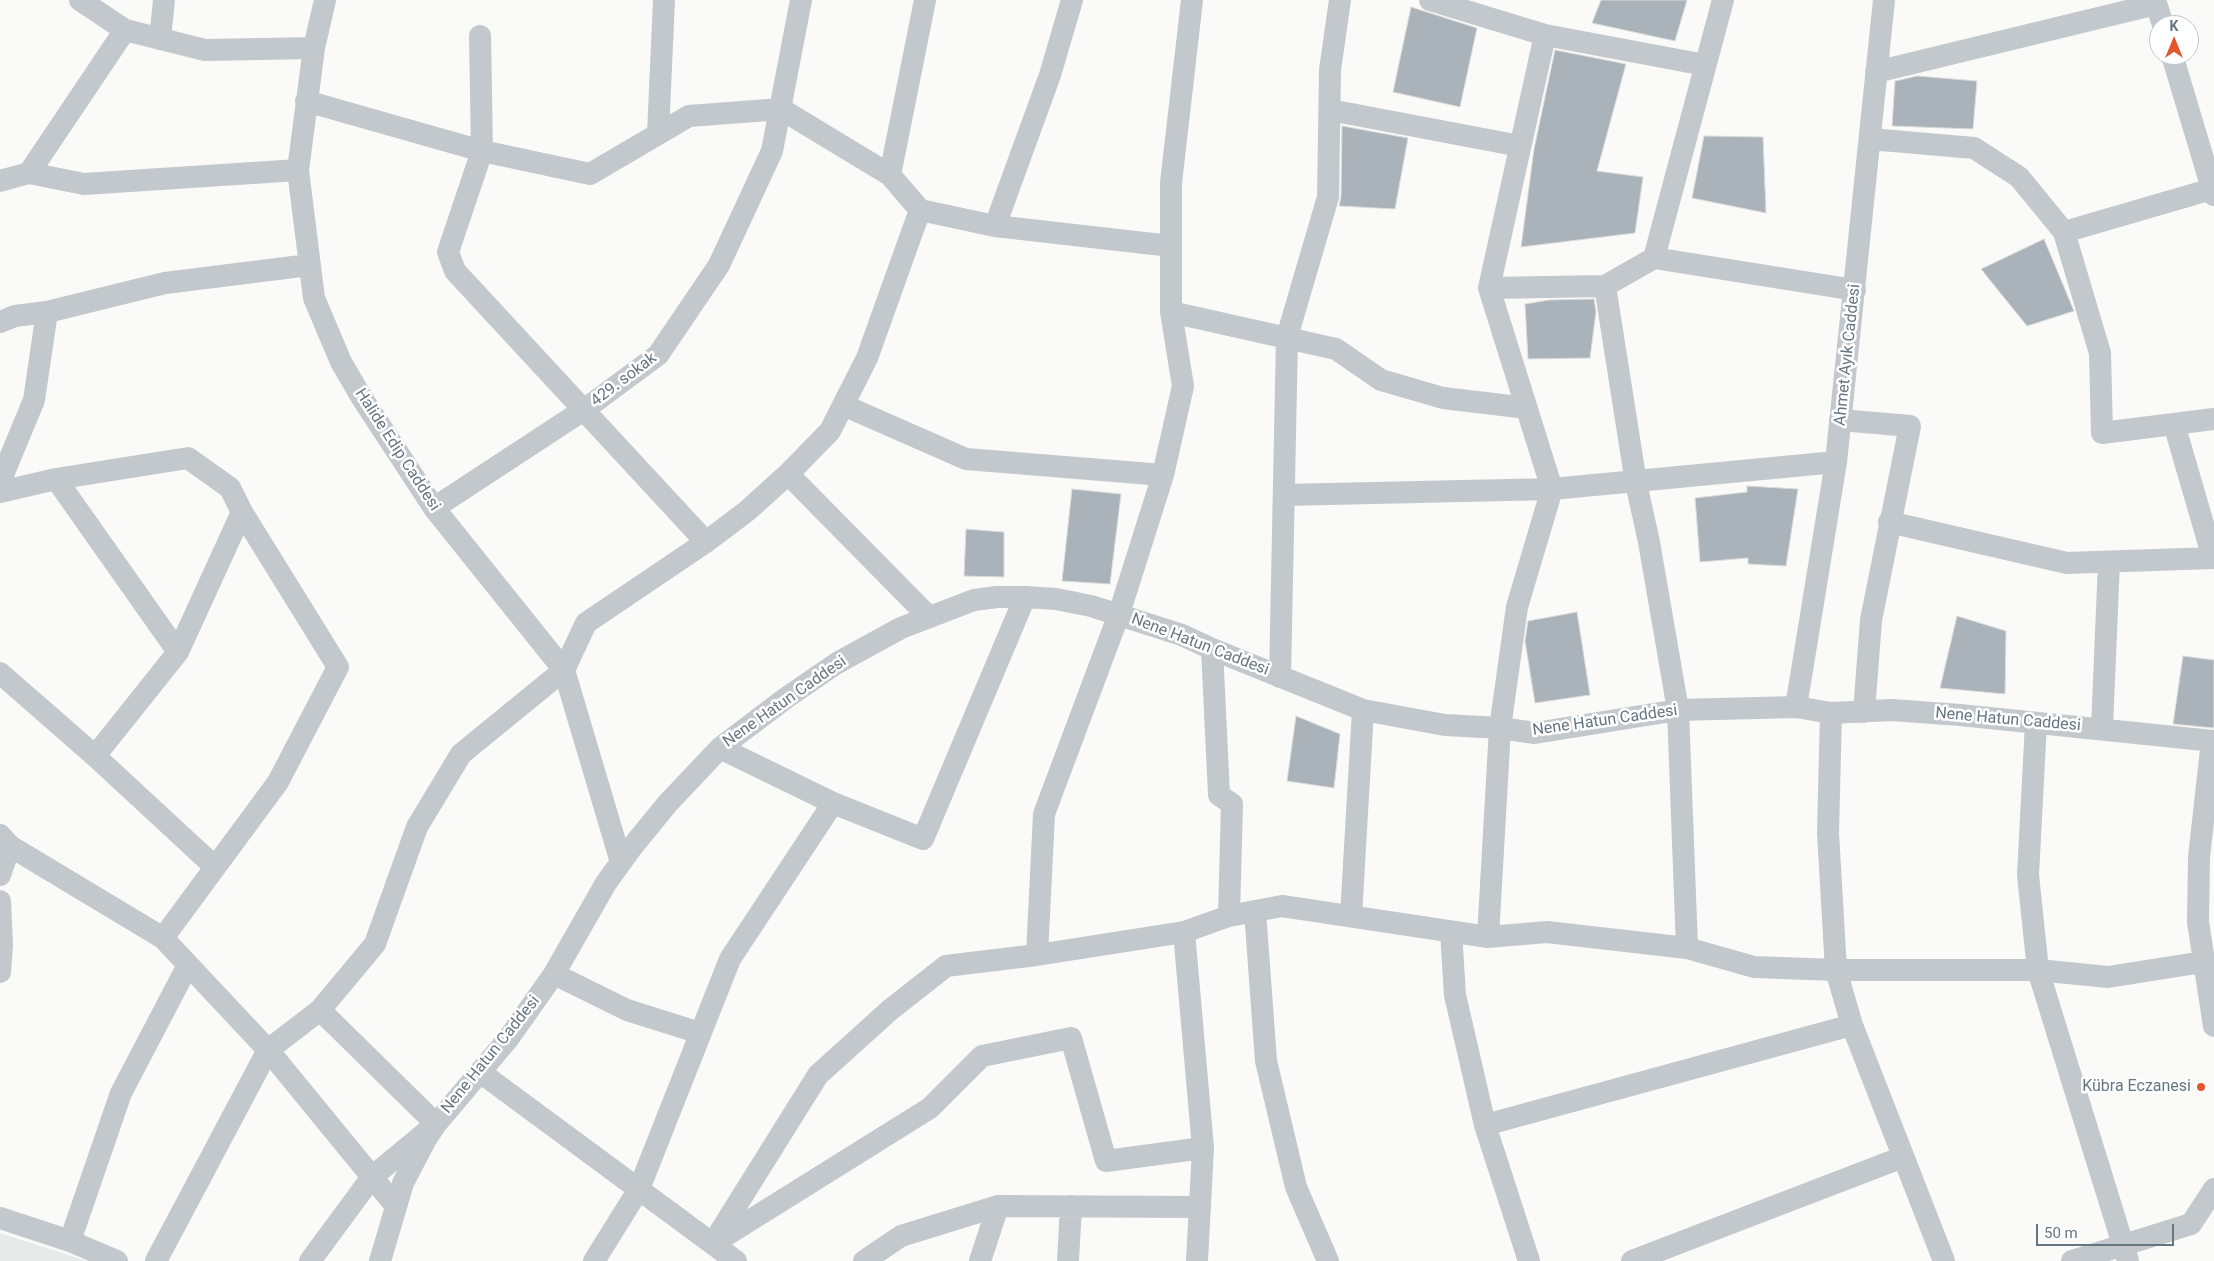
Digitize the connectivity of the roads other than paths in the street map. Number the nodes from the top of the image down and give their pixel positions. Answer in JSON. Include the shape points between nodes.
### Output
{"nodes":[{"id":1,"x":80,"y":0,"type":"edge"},
{"id":2,"x":164,"y":0,"type":"edge"},
{"id":3,"x":325,"y":0,"type":"edge"},
{"id":4,"x":664,"y":0,"type":"edge"},
{"id":5,"x":802,"y":0,"type":"edge"},
{"id":6,"x":925,"y":0,"type":"edge"},
{"id":7,"x":1072,"y":0,"type":"edge"},
{"id":8,"x":1192,"y":0,"type":"edge"},
{"id":9,"x":1340,"y":0,"type":"edge"},
{"id":10,"x":1430,"y":0,"type":"edge"},
{"id":11,"x":1723,"y":0,"type":"edge"},
{"id":12,"x":1884,"y":0,"type":"edge"},
{"id":13,"x":2156,"y":2,"type":"edge"},
{"id":14,"x":2160,"y":15,"type":"edge"},
{"id":15,"x":125,"y":30,"type":"junction"},
{"id":16,"x":1545,"y":35,"type":"junction"},
{"id":17,"x":480,"y":36,"type":"dead end"},
{"id":18,"x":160,"y":39,"type":"junction"},
{"id":19,"x":314,"y":48,"type":"junction"},
{"id":20,"x":1705,"y":65,"type":"junction"},
{"id":21,"x":2175,"y":65,"type":"edge"},
{"id":22,"x":1876,"y":72,"type":"junction"},
{"id":23,"x":306,"y":101,"type":"junction"},
{"id":24,"x":781,"y":109,"type":"junction"},
{"id":25,"x":1330,"y":110,"type":"junction"},
{"id":26,"x":658,"y":134,"type":"junction"},
{"id":27,"x":1870,"y":139,"type":"junction"},
{"id":28,"x":1520,"y":146,"type":"junction"},
{"id":29,"x":482,"y":151,"type":"junction"},
{"id":30,"x":298,"y":170,"type":"junction"},
{"id":31,"x":29,"y":173,"type":"junction"},
{"id":32,"x":890,"y":175,"type":"junction"},
{"id":33,"x":0,"y":181,"type":"edge"},
{"id":34,"x":2213,"y":192,"type":"edge"},
{"id":35,"x":920,"y":210,"type":"junction"},
{"id":36,"x":995,"y":226,"type":"junction"},
{"id":37,"x":2064,"y":232,"type":"junction"},
{"id":38,"x":1171,"y":246,"type":"junction"},
{"id":39,"x":1654,"y":258,"type":"junction"},
{"id":40,"x":309,"y":265,"type":"junction"},
{"id":41,"x":1605,"y":286,"type":"junction"},
{"id":42,"x":1489,"y":288,"type":"junction"},
{"id":43,"x":1855,"y":290,"type":"junction"},
{"id":44,"x":47,"y":312,"type":"junction"},
{"id":45,"x":1171,"y":312,"type":"junction"},
{"id":46,"x":0,"y":322,"type":"edge"},
{"id":47,"x":1287,"y":337,"type":"junction"},
{"id":48,"x":843,"y":405,"type":"junction"},
{"id":49,"x":1527,"y":408,"type":"junction"},
{"id":50,"x":585,"y":409,"type":"junction"},
{"id":51,"x":2214,"y":419,"type":"edge"},
{"id":52,"x":1840,"y":420,"type":"junction"},
{"id":53,"x":2174,"y":424,"type":"junction"},
{"id":54,"x":1836,"y":462,"type":"junction"},
{"id":55,"x":788,"y":474,"type":"junction"},
{"id":56,"x":1162,"y":475,"type":"junction"},
{"id":57,"x":56,"y":479,"type":"junction"},
{"id":58,"x":0,"y":482,"type":"edge"},
{"id":59,"x":1636,"y":483,"type":"junction"},
{"id":60,"x":1552,"y":489,"type":"junction"},
{"id":61,"x":0,"y":492,"type":"edge"},
{"id":62,"x":1284,"y":495,"type":"junction"},
{"id":63,"x":434,"y":508,"type":"junction"},
{"id":64,"x":242,"y":512,"type":"junction"},
{"id":65,"x":1889,"y":522,"type":"junction"},
{"id":66,"x":706,"y":542,"type":"junction"},
{"id":67,"x":2214,"y":558,"type":"edge"},
{"id":68,"x":2109,"y":562,"type":"junction"},
{"id":69,"x":1025,"y":596,"type":"junction"},
{"id":70,"x":1119,"y":614,"type":"junction"},
{"id":71,"x":929,"y":617,"type":"junction"},
{"id":72,"x":1212,"y":649,"type":"junction"},
{"id":73,"x":178,"y":652,"type":"junction"},
{"id":74,"x":564,"y":670,"type":"junction"},
{"id":75,"x":0,"y":673,"type":"edge"},
{"id":76,"x":1280,"y":676,"type":"junction"},
{"id":77,"x":1796,"y":707,"type":"junction"},
{"id":78,"x":1362,"y":710,"type":"junction"},
{"id":79,"x":1678,"y":710,"type":"junction"},
{"id":80,"x":1864,"y":712,"type":"junction"},
{"id":81,"x":1832,"y":713,"type":"junction"},
{"id":82,"x":2036,"y":723,"type":"junction"},
{"id":83,"x":1500,"y":728,"type":"junction"},
{"id":84,"x":2102,"y":728,"type":"junction"},
{"id":85,"x":2213,"y":741,"type":"edge"},
{"id":86,"x":720,"y":748,"type":"junction"},
{"id":87,"x":96,"y":756,"type":"junction"},
{"id":88,"x":833,"y":803,"type":"junction"},
{"id":89,"x":5,"y":841,"type":"edge"},
{"id":90,"x":621,"y":862,"type":"junction"},
{"id":91,"x":215,"y":867,"type":"junction"},
{"id":92,"x":0,"y":875,"type":"edge"},
{"id":93,"x":0,"y":901,"type":"edge"},
{"id":94,"x":1255,"y":911,"type":"junction"},
{"id":95,"x":1229,"y":916,"type":"junction"},
{"id":96,"x":1351,"y":916,"type":"junction"},
{"id":97,"x":1184,"y":932,"type":"junction"},
{"id":98,"x":1451,"y":932,"type":"junction"},
{"id":99,"x":1488,"y":937,"type":"junction"},
{"id":100,"x":164,"y":938,"type":"junction"},
{"id":101,"x":1687,"y":948,"type":"junction"},
{"id":102,"x":1037,"y":955,"type":"junction"},
{"id":103,"x":2202,"y":962,"type":"junction"},
{"id":104,"x":188,"y":965,"type":"junction"},
{"id":105,"x":1836,"y":970,"type":"junction"},
{"id":106,"x":2038,"y":970,"type":"junction"},
{"id":107,"x":0,"y":972,"type":"edge"},
{"id":108,"x":554,"y":974,"type":"junction"},
{"id":109,"x":320,"y":1010,"type":"junction"},
{"id":110,"x":1852,"y":1025,"type":"junction"},
{"id":111,"x":2214,"y":1026,"type":"edge"},
{"id":112,"x":700,"y":1033,"type":"junction"},
{"id":113,"x":268,"y":1050,"type":"junction"},
{"id":114,"x":480,"y":1072,"type":"junction"},
{"id":115,"x":436,"y":1124,"type":"junction"},
{"id":116,"x":1485,"y":1125,"type":"junction"},
{"id":117,"x":1203,"y":1148,"type":"junction"},
{"id":118,"x":1903,"y":1157,"type":"junction"},
{"id":119,"x":372,"y":1176,"type":"junction"},
{"id":120,"x":638,"y":1189,"type":"junction"},
{"id":121,"x":2214,"y":1189,"type":"edge"},
{"id":122,"x":395,"y":1205,"type":"junction"},
{"id":123,"x":998,"y":1206,"type":"junction"},
{"id":124,"x":1070,"y":1206,"type":"junction"},
{"id":125,"x":1200,"y":1207,"type":"junction"},
{"id":126,"x":0,"y":1218,"type":"edge"},
{"id":127,"x":70,"y":1241,"type":"junction"},
{"id":128,"x":713,"y":1243,"type":"junction"},
{"id":129,"x":2126,"y":1253,"type":"edge"},
{"id":130,"x":117,"y":1261,"type":"edge"},
{"id":131,"x":156,"y":1261,"type":"edge"},
{"id":132,"x":310,"y":1261,"type":"edge"},
{"id":133,"x":380,"y":1261,"type":"edge"},
{"id":134,"x":594,"y":1261,"type":"edge"},
{"id":135,"x":736,"y":1261,"type":"edge"},
{"id":136,"x":864,"y":1261,"type":"edge"},
{"id":137,"x":980,"y":1261,"type":"edge"},
{"id":138,"x":1068,"y":1261,"type":"edge"},
{"id":139,"x":1198,"y":1261,"type":"edge"},
{"id":140,"x":1328,"y":1261,"type":"edge"},
{"id":141,"x":1530,"y":1261,"type":"edge"},
{"id":142,"x":1632,"y":1261,"type":"edge"},
{"id":143,"x":1944,"y":1261,"type":"edge"},
{"id":144,"x":2072,"y":1261,"type":"edge"}],
"edges":[{"from":1,"to":15,"type":"street"},
{"from":2,"to":18,"type":"street"},
{"from":3,"to":19,"type":"street","name":"Halide Edip Caddesi"},
{"from":4,"to":26,"type":"street"},
{"from":5,"to":24,"type":"street","name":"429. sokak"},
{"from":6,"to":32,"type":"street"},
{"from":7,"to":36,"type":"street","via":[[1050,75]]},
{"from":8,"to":38,"type":"street","via":[[1171,183]]},
{"from":9,"to":25,"type":"street","via":[[1330,70]]},
{"from":10,"to":16,"type":"street"},
{"from":11,"to":20,"type":"street"},
{"from":12,"to":22,"type":"street","name":"Ahmet Ayık Caddesi"},
{"from":13,"to":14,"type":"street"},
{"from":13,"to":22,"type":"street"},
{"from":15,"to":18,"type":"street"},
{"from":15,"to":31,"type":"street"},
{"from":16,"to":20,"type":"street"},
{"from":16,"to":28,"type":"street"},
{"from":17,"to":29,"type":"street"},
{"from":18,"to":19,"type":"street","via":[[205,50]]},
{"from":19,"to":23,"type":"street","name":"Halide Edip Caddesi"},
{"from":20,"to":39,"type":"street"},
{"from":21,"to":34,"type":"street"},
{"from":22,"to":27,"type":"street","name":"Ahmet Ayık Caddesi"},
{"from":23,"to":29,"type":"street"},
{"from":23,"to":30,"type":"street","name":"Halide Edip Caddesi"},
{"from":24,"to":26,"type":"street","via":[[689,116]]},
{"from":24,"to":32,"type":"street"},
{"from":24,"to":50,"type":"street","name":"429. sokak","via":[[772,151],[719,265],[658,355]]},
{"from":25,"to":28,"type":"street"},
{"from":25,"to":47,"type":"street","via":[[1328,197]]},
{"from":26,"to":29,"type":"street","via":[[590,174]]},
{"from":27,"to":37,"type":"street","via":[[1974,148],[2019,177]]},
{"from":27,"to":43,"type":"street","name":"Ahmet Ayık Caddesi"},
{"from":28,"to":42,"type":"street"},
{"from":29,"to":50,"type":"street","via":[[448,252],[456,271]]},
{"from":30,"to":31,"type":"street","via":[[84,184]]},
{"from":30,"to":40,"type":"street","name":"Halide Edip Caddesi"},
{"from":31,"to":33,"type":"street"},
{"from":32,"to":35,"type":"street"},
{"from":34,"to":37,"type":"street"},
{"from":35,"to":36,"type":"street"},
{"from":35,"to":48,"type":"street","via":[[866,358]]},
{"from":36,"to":38,"type":"street"},
{"from":37,"to":53,"type":"street","via":[[2100,353],[2102,433]]},
{"from":38,"to":45,"type":"street"},
{"from":39,"to":41,"type":"street"},
{"from":39,"to":43,"type":"street"},
{"from":40,"to":44,"type":"street","via":[[165,283]]},
{"from":40,"to":63,"type":"street","name":"Halide Edip Caddesi","via":[[314,298],[341,362]]},
{"from":41,"to":42,"type":"street"},
{"from":41,"to":59,"type":"street"},
{"from":42,"to":49,"type":"street"},
{"from":43,"to":52,"type":"street","name":"Ahmet Ayık Caddesi"},
{"from":44,"to":46,"type":"street","via":[[15,316]]},
{"from":44,"to":58,"type":"street","via":[[34,400]]},
{"from":45,"to":47,"type":"street"},
{"from":45,"to":56,"type":"street","via":[[1183,386]]},
{"from":47,"to":49,"type":"street","via":[[1336,349],[1381,380],[1443,398]]},
{"from":47,"to":62,"type":"street"},
{"from":48,"to":55,"type":"street","via":[[830,431]]},
{"from":48,"to":56,"type":"street","via":[[966,459]]},
{"from":49,"to":60,"type":"street"},
{"from":50,"to":63,"type":"street","name":"429. sokak"},
{"from":50,"to":66,"type":"street"},
{"from":51,"to":53,"type":"street"},
{"from":52,"to":54,"type":"street","name":"Ahmet Ayık Caddesi"},
{"from":52,"to":65,"type":"street","via":[[1910,426]]},
{"from":53,"to":67,"type":"street"},
{"from":54,"to":59,"type":"street"},
{"from":54,"to":77,"type":"street","name":"Ahmet Ayık Caddesi"},
{"from":55,"to":66,"type":"street"},
{"from":55,"to":71,"type":"street"},
{"from":56,"to":70,"type":"street"},
{"from":57,"to":61,"type":"street"},
{"from":57,"to":64,"type":"street","via":[[188,458],[230,488]]},
{"from":57,"to":73,"type":"street"},
{"from":59,"to":60,"type":"street"},
{"from":59,"to":79,"type":"street"},
{"from":60,"to":62,"type":"street"},
{"from":60,"to":83,"type":"street","via":[[1517,607]]},
{"from":62,"to":76,"type":"street"},
{"from":63,"to":74,"type":"street","name":"Halide Edip Caddesi"},
{"from":64,"to":73,"type":"street"},
{"from":64,"to":91,"type":"street","via":[[338,667],[278,782]]},
{"from":65,"to":68,"type":"street","via":[[2067,563]]},
{"from":65,"to":80,"type":"street","via":[[1872,620]]},
{"from":66,"to":74,"type":"street","via":[[586,623]]},
{"from":67,"to":68,"type":"street"},
{"from":68,"to":84,"type":"street"},
{"from":69,"to":70,"type":"street","name":"Nene Hatun Caddesi","via":[[1056,599]]},
{"from":69,"to":71,"type":"street","name":"Nene Hatun Caddesi","via":[[974,600]]},
{"from":69,"to":88,"type":"street","via":[[923,839]]},
{"from":70,"to":72,"type":"street","name":"Nene Hatun Caddesi","via":[[1182,635]]},
{"from":70,"to":102,"type":"street","via":[[1044,814]]},
{"from":71,"to":86,"type":"street","name":"Nene Hatun Caddesi","via":[[901,628],[837,663]]},
{"from":72,"to":76,"type":"street","name":"Nene Hatun Caddesi"},
{"from":72,"to":95,"type":"street","via":[[1219,795],[1232,804]]},
{"from":73,"to":87,"type":"street"},
{"from":74,"to":90,"type":"street","name":"Halide Edip Caddesi"},
{"from":74,"to":109,"type":"street","via":[[461,754],[417,827],[375,944]]},
{"from":75,"to":87,"type":"street"},
{"from":76,"to":78,"type":"street","name":"Nene Hatun Caddesi"},
{"from":77,"to":79,"type":"street","name":"Nene Hatun Caddesi"},
{"from":77,"to":81,"type":"street","name":"Nene Hatun Caddesi"},
{"from":78,"to":83,"type":"street","name":"Nene Hatun Caddesi","via":[[1445,725]]},
{"from":78,"to":96,"type":"street"},
{"from":79,"to":83,"type":"street","name":"Nene Hatun Caddesi","via":[[1534,733]]},
{"from":79,"to":101,"type":"street"},
{"from":80,"to":81,"type":"street","name":"Nene Hatun Caddesi"},
{"from":80,"to":82,"type":"street","name":"Nene Hatun Caddesi","via":[[1892,710]]},
{"from":81,"to":105,"type":"street","via":[[1828,833]]},
{"from":82,"to":84,"type":"street","name":"Nene Hatun Caddesi"},
{"from":82,"to":106,"type":"street","via":[[2028,875]]},
{"from":83,"to":99,"type":"street"},
{"from":84,"to":85,"type":"street","name":"Nene Hatun Caddesi"},
{"from":85,"to":103,"type":"street","via":[[2200,857],[2198,922]]},
{"from":86,"to":88,"type":"street"},
{"from":86,"to":90,"type":"street","name":"Nene Hatun Caddesi","via":[[668,803]]},
{"from":87,"to":91,"type":"street"},
{"from":88,"to":112,"type":"street","via":[[730,960]]},
{"from":89,"to":92,"type":"street"},
{"from":89,"to":100,"type":"street"},
{"from":90,"to":108,"type":"street","name":"Nene Hatun Caddesi"},
{"from":91,"to":100,"type":"street"},
{"from":93,"to":107,"type":"street"},
{"from":94,"to":95,"type":"street"},
{"from":94,"to":96,"type":"street","via":[[1282,906]]},
{"from":94,"to":140,"type":"street","via":[[1266,1060],[1296,1187]]},
{"from":95,"to":97,"type":"street"},
{"from":96,"to":98,"type":"street"},
{"from":97,"to":102,"type":"street"},
{"from":97,"to":117,"type":"street"},
{"from":98,"to":99,"type":"street"},
{"from":98,"to":116,"type":"street","via":[[1455,995]]},
{"from":99,"to":101,"type":"street","via":[[1546,932]]},
{"from":100,"to":104,"type":"street"},
{"from":101,"to":105,"type":"street","via":[[1754,967]]},
{"from":102,"to":128,"type":"street","via":[[946,966],[890,1010],[818,1075]]},
{"from":103,"to":106,"type":"street","via":[[2108,977]]},
{"from":103,"to":111,"type":"street"},
{"from":104,"to":113,"type":"street"},
{"from":104,"to":127,"type":"street","via":[[121,1093]]},
{"from":105,"to":106,"type":"street"},
{"from":105,"to":110,"type":"street"},
{"from":106,"to":129,"type":"street"},
{"from":108,"to":112,"type":"street","via":[[627,1010]]},
{"from":108,"to":114,"type":"street","name":"Nene Hatun Caddesi","via":[[508,1040]]},
{"from":109,"to":113,"type":"street"},
{"from":109,"to":115,"type":"street"},
{"from":110,"to":116,"type":"street"},
{"from":110,"to":118,"type":"street"},
{"from":112,"to":120,"type":"street"},
{"from":113,"to":119,"type":"street"},
{"from":113,"to":131,"type":"street"},
{"from":114,"to":115,"type":"street","name":"Nene Hatun Caddesi"},
{"from":114,"to":120,"type":"street"},
{"from":115,"to":119,"type":"street"},
{"from":115,"to":122,"type":"street","name":"Nene Hatun Caddesi","via":[[413,1159]]},
{"from":116,"to":141,"type":"street"},
{"from":117,"to":125,"type":"street"},
{"from":117,"to":128,"type":"street","via":[[1106,1161],[1071,1038],[982,1056],[930,1108]]},
{"from":118,"to":142,"type":"street"},
{"from":118,"to":143,"type":"street"},
{"from":119,"to":122,"type":"street"},
{"from":119,"to":132,"type":"street"},
{"from":120,"to":128,"type":"street"},
{"from":120,"to":134,"type":"street"},
{"from":121,"to":129,"type":"street","via":[[2191,1224]]},
{"from":122,"to":133,"type":"street","name":"Nene Hatun Caddesi"},
{"from":123,"to":124,"type":"street"},
{"from":123,"to":136,"type":"street","via":[[901,1236]]},
{"from":123,"to":137,"type":"street"},
{"from":124,"to":125,"type":"street"},
{"from":124,"to":138,"type":"street"},
{"from":125,"to":139,"type":"street"},
{"from":126,"to":127,"type":"street"},
{"from":127,"to":130,"type":"street"},
{"from":128,"to":135,"type":"street"},
{"from":129,"to":144,"type":"street"}]}
